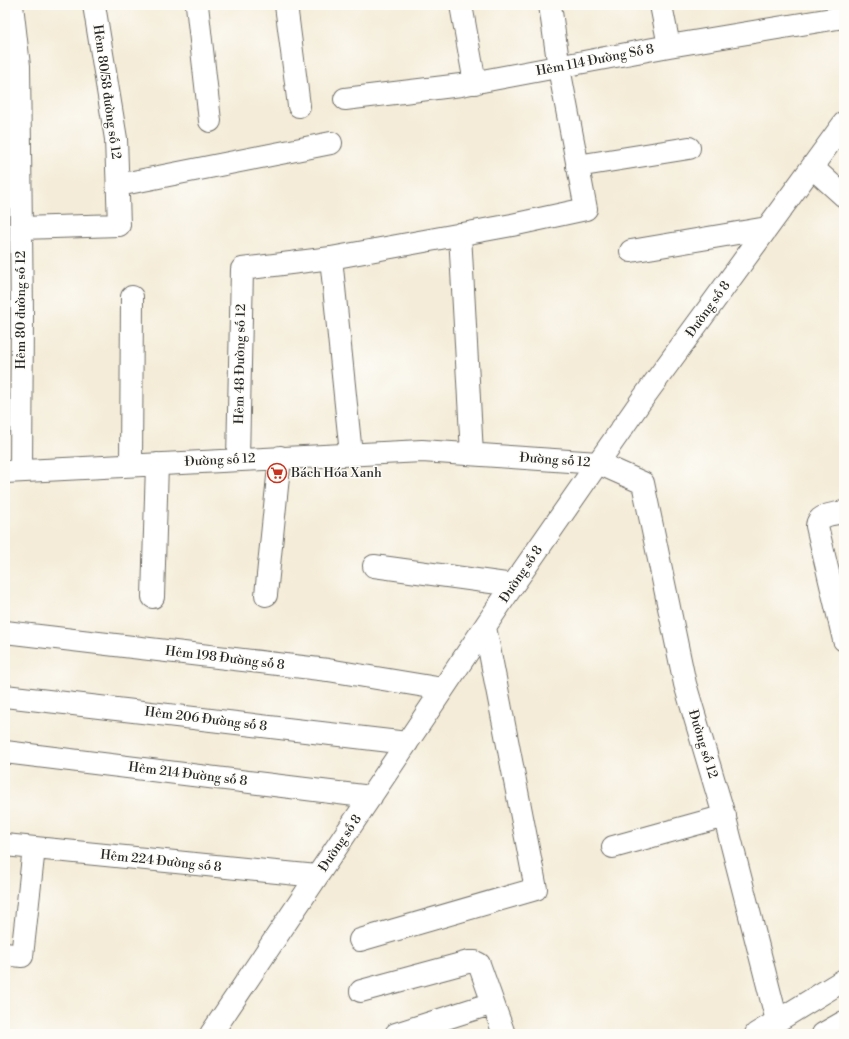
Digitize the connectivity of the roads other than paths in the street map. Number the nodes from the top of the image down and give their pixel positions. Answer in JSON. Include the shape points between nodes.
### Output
{"nodes":[{"id":1,"x":12,"y":5,"type":"edge"},
{"id":2,"x":94,"y":5,"type":"edge"},
{"id":3,"x":197,"y":5,"type":"edge"},
{"id":4,"x":286,"y":5,"type":"edge"},
{"id":5,"x":460,"y":5,"type":"edge"},
{"id":6,"x":550,"y":5,"type":"edge"},
{"id":7,"x":661,"y":5,"type":"edge"},
{"id":8,"x":844,"y":17,"type":"edge"},
{"id":9,"x":669,"y":46,"type":"junction"},
{"id":10,"x":559,"y":68,"type":"junction"},
{"id":11,"x":475,"y":83,"type":"junction"},
{"id":12,"x":345,"y":99,"type":"dead end"},
{"id":13,"x":298,"y":106,"type":"dead end"},
{"id":14,"x":210,"y":121,"type":"dead end"},
{"id":15,"x":844,"y":123,"type":"edge"},
{"id":16,"x":331,"y":143,"type":"dead end"},
{"id":17,"x":689,"y":148,"type":"dead end"},
{"id":18,"x":577,"y":166,"type":"junction"},
{"id":19,"x":812,"y":167,"type":"junction"},
{"id":20,"x":118,"y":185,"type":"junction"},
{"id":21,"x":844,"y":196,"type":"edge"},
{"id":22,"x":21,"y":228,"type":"junction"},
{"id":23,"x":767,"y":228,"type":"junction"},
{"id":24,"x":460,"y":234,"type":"junction"},
{"id":25,"x":631,"y":251,"type":"dead end"},
{"id":26,"x":331,"y":258,"type":"junction"},
{"id":27,"x":132,"y":297,"type":"dead end"},
{"id":28,"x":351,"y":454,"type":"junction"},
{"id":29,"x":472,"y":454,"type":"junction"},
{"id":30,"x":280,"y":457,"type":"junction"},
{"id":31,"x":238,"y":459,"type":"junction"},
{"id":32,"x":598,"y":463,"type":"junction"},
{"id":33,"x":156,"y":464,"type":"junction"},
{"id":34,"x":131,"y":465,"type":"junction"},
{"id":35,"x":13,"y":471,"type":"edge"},
{"id":36,"x":844,"y":512,"type":"edge"},
{"id":37,"x":374,"y":566,"type":"dead end"},
{"id":38,"x":513,"y":585,"type":"junction"},
{"id":39,"x":266,"y":596,"type":"dead end"},
{"id":40,"x":152,"y":597,"type":"dead end"},
{"id":41,"x":485,"y":627,"type":"junction"},
{"id":42,"x":5,"y":632,"type":"edge"},
{"id":43,"x":844,"y":640,"type":"edge"},
{"id":44,"x":443,"y":689,"type":"junction"},
{"id":45,"x":5,"y":696,"type":"edge"},
{"id":46,"x":407,"y":743,"type":"junction"},
{"id":47,"x":5,"y":752,"type":"edge"},
{"id":48,"x":371,"y":796,"type":"junction"},
{"id":49,"x":725,"y":816,"type":"junction"},
{"id":50,"x":5,"y":845,"type":"edge"},
{"id":51,"x":613,"y":847,"type":"dead end"},
{"id":52,"x":34,"y":848,"type":"junction"},
{"id":53,"x":317,"y":876,"type":"junction"},
{"id":54,"x":360,"y":940,"type":"dead end"},
{"id":55,"x":13,"y":955,"type":"edge"},
{"id":56,"x":844,"y":980,"type":"edge"},
{"id":57,"x":361,"y":991,"type":"dead end"},
{"id":58,"x":493,"y":1003,"type":"junction"},
{"id":59,"x":777,"y":1021,"type":"junction"},
{"id":60,"x":844,"y":1022,"type":"edge"},
{"id":61,"x":211,"y":1034,"type":"edge"},
{"id":62,"x":396,"y":1034,"type":"edge"},
{"id":63,"x":504,"y":1034,"type":"edge"},
{"id":64,"x":756,"y":1034,"type":"edge"},
{"id":65,"x":823,"y":1034,"type":"edge"}],
"edges":[{"from":1,"to":22,"type":"street","name":"Hẻm 80 đường số 12","via":[[19,66]]},
{"from":2,"to":20,"type":"street","name":"Hẻm 80/58 đường số 12","via":[[116,139]]},
{"from":3,"to":14,"type":"street"},
{"from":4,"to":13,"type":"street"},
{"from":5,"to":11,"type":"street"},
{"from":6,"to":10,"type":"street"},
{"from":7,"to":9,"type":"street"},
{"from":8,"to":9,"type":"street","name":"Hẻm 114 Đường Số 8"},
{"from":9,"to":10,"type":"street","name":"Hẻm 114 Đường Số 8"},
{"from":10,"to":11,"type":"street","name":"Hẻm 114 Đường Số 8"},
{"from":10,"to":18,"type":"street"},
{"from":11,"to":12,"type":"street","name":"Hẻm 114 Đường Số 8"},
{"from":15,"to":19,"type":"street","name":"Đường số 8"},
{"from":16,"to":20,"type":"street"},
{"from":17,"to":18,"type":"street"},
{"from":18,"to":24,"type":"street","via":[[586,209]]},
{"from":19,"to":21,"type":"street"},
{"from":19,"to":23,"type":"street","name":"Đường số 8"},
{"from":20,"to":22,"type":"street","name":"Hẻm 80/58 đường số 12","via":[[119,225]]},
{"from":22,"to":35,"type":"street","name":"Hẻm 80 đường số 12"},
{"from":23,"to":25,"type":"street"},
{"from":23,"to":32,"type":"street","name":"Đường số 8","via":[[640,401]]},
{"from":24,"to":26,"type":"street"},
{"from":24,"to":29,"type":"street"},
{"from":26,"to":28,"type":"street"},
{"from":26,"to":31,"type":"street","name":"Hẻm 48 Đường số 12","via":[[242,269]]},
{"from":27,"to":34,"type":"street"},
{"from":28,"to":29,"type":"street","name":"Đường số 12","via":[[422,451]]},
{"from":28,"to":30,"type":"street","name":"Đường số 12"},
{"from":29,"to":32,"type":"street","name":"Đường số 12"},
{"from":30,"to":31,"type":"street","name":"Đường số 12"},
{"from":30,"to":39,"type":"street"},
{"from":31,"to":33,"type":"street","name":"Đường số 12"},
{"from":32,"to":38,"type":"street","name":"Đường số 8"},
{"from":32,"to":49,"type":"street","name":"Đường số 12","via":[[643,484],[685,684]]},
{"from":33,"to":34,"type":"street","name":"Đường số 12"},
{"from":33,"to":40,"type":"street"},
{"from":34,"to":35,"type":"street","name":"Đường số 12"},
{"from":36,"to":43,"type":"street","via":[[822,517],[817,526]]},
{"from":37,"to":38,"type":"street"},
{"from":38,"to":41,"type":"street","name":"Đường số 8"},
{"from":41,"to":44,"type":"street","name":"Đường số 8"},
{"from":41,"to":54,"type":"street","via":[[536,889]]},
{"from":42,"to":44,"type":"street","name":"Hẻm 198 Đường số 8","via":[[328,670]]},
{"from":44,"to":46,"type":"street","name":"Đường số 8"},
{"from":45,"to":46,"type":"street","name":"Hẻm 206 Đường số 8"},
{"from":46,"to":48,"type":"street","name":"Đường số 8"},
{"from":47,"to":48,"type":"street","name":"Hẻm 214 Đường số 8"},
{"from":48,"to":53,"type":"street","name":"Đường số 8"},
{"from":49,"to":51,"type":"street"},
{"from":49,"to":59,"type":"street","name":"Đường số 12"},
{"from":50,"to":52,"type":"street","name":"Hẻm 224 Đường số 8"},
{"from":52,"to":53,"type":"street","name":"Hẻm 224 Đường số 8"},
{"from":52,"to":55,"type":"street"},
{"from":53,"to":61,"type":"street","name":"Đường số 8"},
{"from":56,"to":59,"type":"street"},
{"from":57,"to":58,"type":"street","via":[[475,962],[479,964]]},
{"from":58,"to":62,"type":"street"},
{"from":58,"to":63,"type":"street"},
{"from":59,"to":64,"type":"street"},
{"from":60,"to":65,"type":"street"}]}
